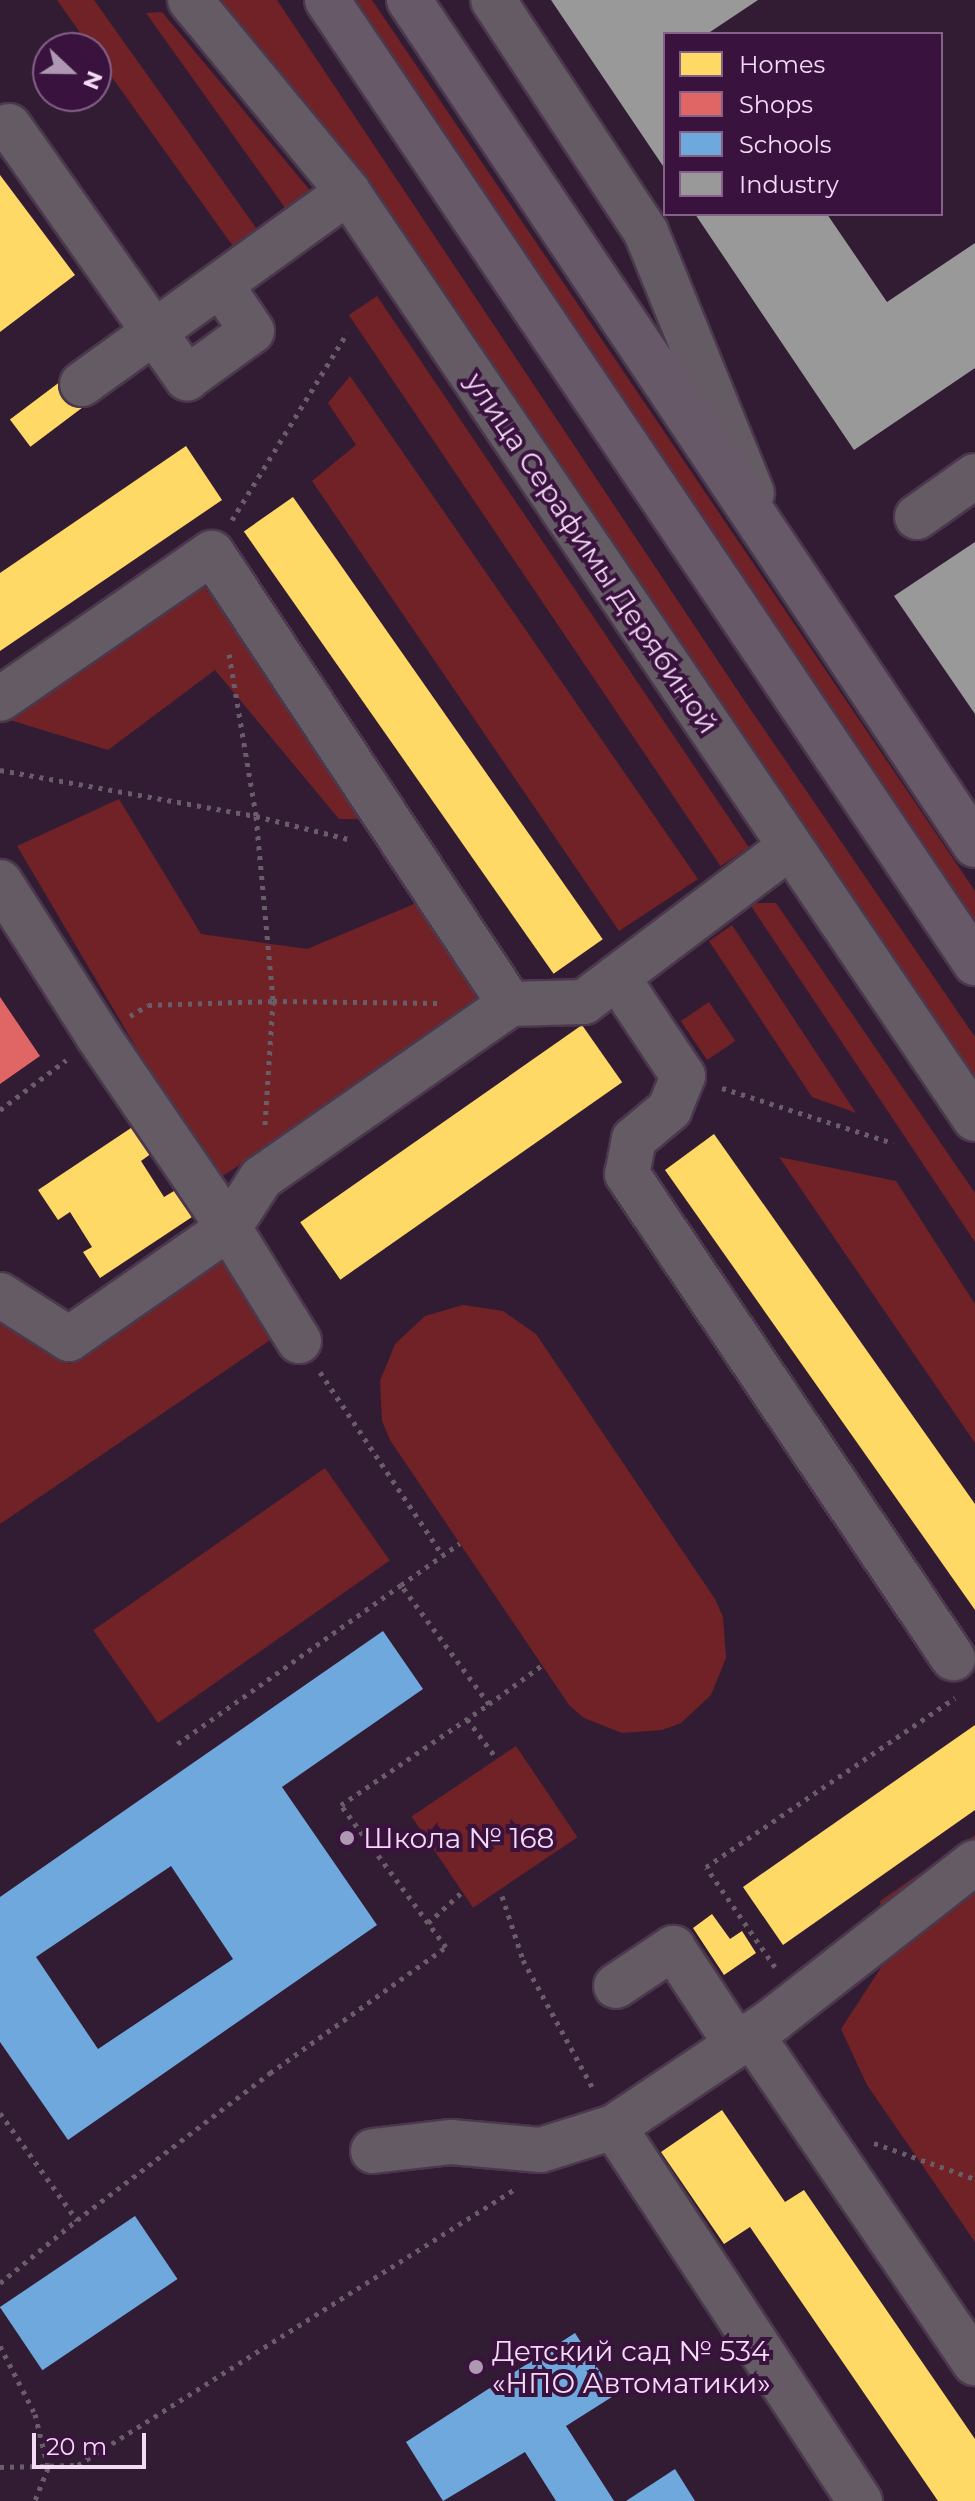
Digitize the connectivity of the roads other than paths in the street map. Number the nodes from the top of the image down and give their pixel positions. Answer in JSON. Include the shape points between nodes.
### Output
{"nodes":[{"id":1,"x":190,"y":0,"type":"edge"},
{"id":2,"x":327,"y":0,"type":"edge"},
{"id":3,"x":409,"y":0,"type":"edge"},
{"id":4,"x":493,"y":0,"type":"edge"},
{"id":5,"x":9,"y":126,"type":"dead end"},
{"id":6,"x":348,"y":192,"type":"junction"},
{"id":7,"x":155,"y":332,"type":"junction"},
{"id":8,"x":82,"y":384,"type":"dead end"},
{"id":9,"x":975,"y":476,"type":"edge"},
{"id":10,"x":917,"y":517,"type":"dead end"},
{"id":11,"x":775,"y":551,"type":"junction"},
{"id":12,"x":0,"y":699,"type":"edge"},
{"id":13,"x":975,"y":845,"type":"edge"},
{"id":14,"x":790,"y":847,"type":"junction"},
{"id":15,"x":0,"y":882,"type":"edge"},
{"id":16,"x":975,"y":963,"type":"edge"},
{"id":17,"x":617,"y":977,"type":"junction"},
{"id":18,"x":510,"y":1004,"type":"junction"},
{"id":19,"x":975,"y":1119,"type":"edge"},
{"id":20,"x":229,"y":1228,"type":"junction"},
{"id":21,"x":0,"y":1295,"type":"edge"},
{"id":22,"x":299,"y":1341,"type":"road end"},
{"id":23,"x":957,"y":1676,"type":"road end"},
{"id":24,"x":975,"y":1862,"type":"edge"},
{"id":25,"x":616,"y":1986,"type":"dead end"},
{"id":26,"x":744,"y":2040,"type":"junction"},
{"id":27,"x":614,"y":2127,"type":"junction"},
{"id":28,"x":373,"y":2151,"type":"dead end"},
{"id":29,"x":975,"y":2363,"type":"edge"},
{"id":30,"x":860,"y":2501,"type":"edge"}],
"edges":[{"from":1,"to":6,"type":"street","name":"улица Серафимы Дерябиной"},
{"from":2,"to":16,"type":"main road"},
{"from":3,"to":11,"type":"main road"},
{"from":4,"to":11,"type":"street","via":[[646,232]]},
{"from":5,"to":7,"type":"street"},
{"from":6,"to":7,"type":"street"},
{"from":6,"to":14,"type":"street","name":"улица Серафимы Дерябиной"},
{"from":7,"to":8,"type":"street"},
{"from":9,"to":10,"type":"street"},
{"from":11,"to":13,"type":"main road"},
{"from":12,"to":18,"type":"street","via":[[212,553]]},
{"from":14,"to":17,"type":"street"},
{"from":14,"to":19,"type":"street","name":"улица Серафимы Дерябиной"},
{"from":15,"to":20,"type":"street"},
{"from":17,"to":18,"type":"street","via":[[584,1002]]},
{"from":17,"to":23,"type":"street","via":[[683,1076],[670,1109],[634,1139],[627,1174]]},
{"from":18,"to":20,"type":"street","via":[[261,1178]]},
{"from":20,"to":21,"type":"street","via":[[69,1339]]},
{"from":20,"to":22,"type":"street"},
{"from":24,"to":26,"type":"street"},
{"from":25,"to":26,"type":"street","via":[[673,1948]]},
{"from":26,"to":27,"type":"street"},
{"from":26,"to":29,"type":"street","via":[[811,2122]]},
{"from":27,"to":28,"type":"street","via":[[541,2150],[451,2142]]},
{"from":27,"to":30,"type":"street"}]}
